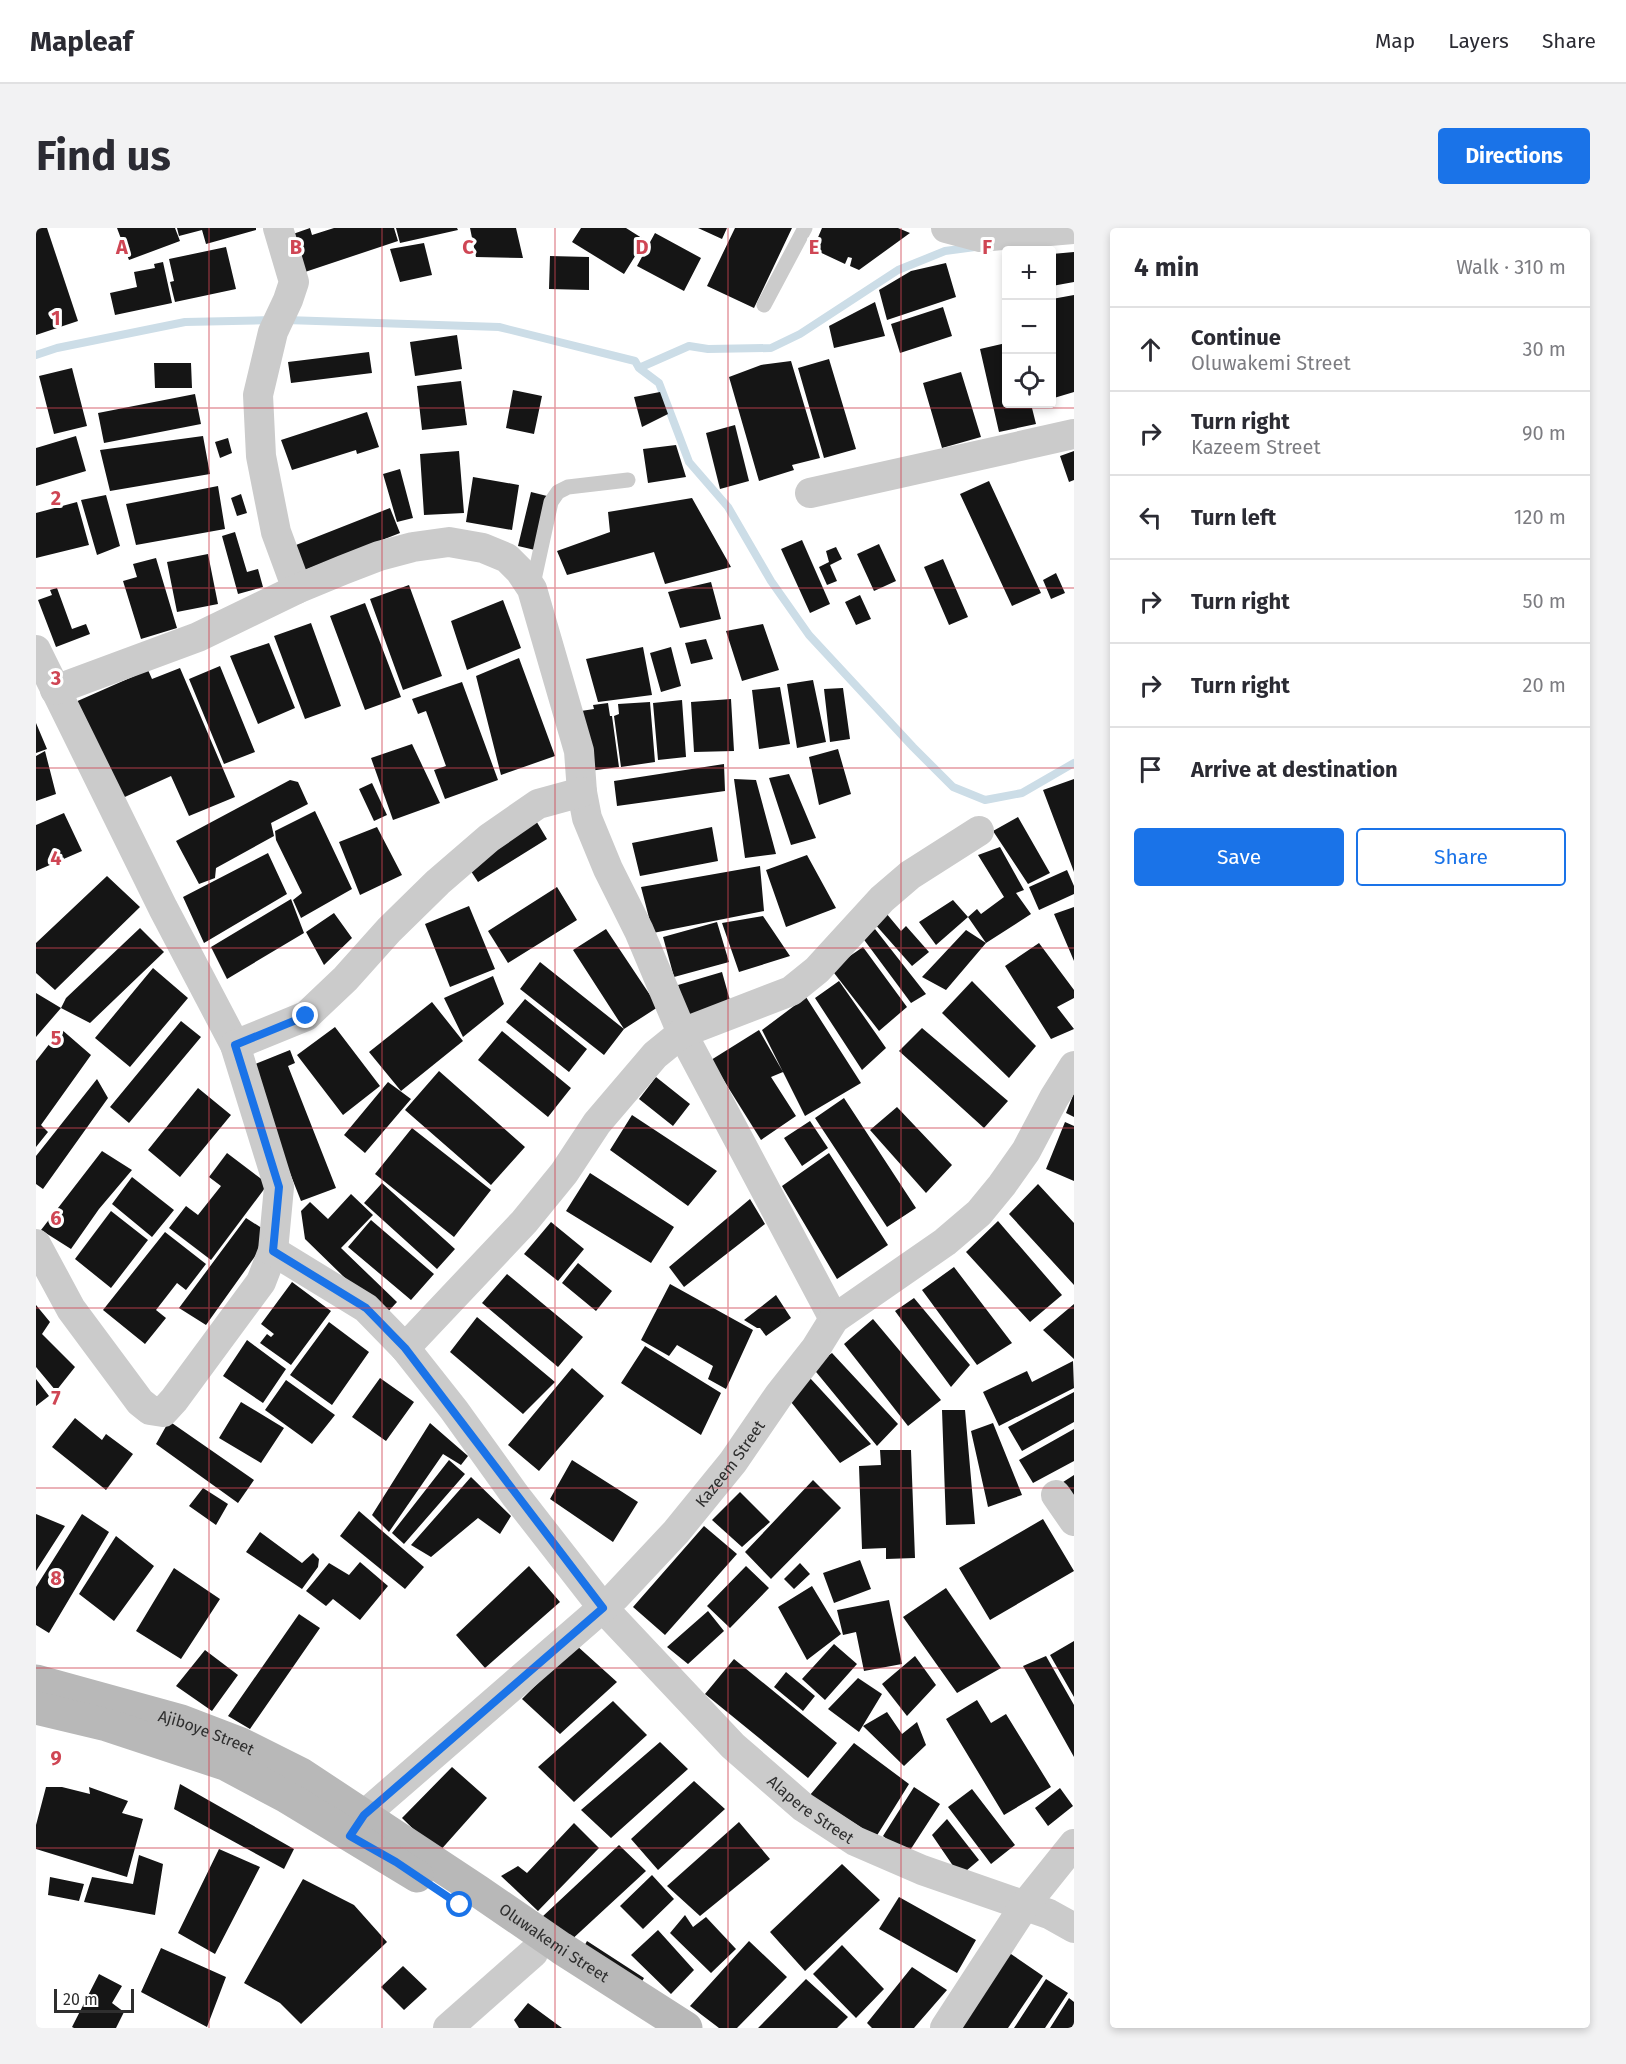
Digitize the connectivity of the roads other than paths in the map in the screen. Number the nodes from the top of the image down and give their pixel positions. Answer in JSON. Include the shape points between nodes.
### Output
{"nodes":[{"id":1,"x":278,"y":228,"type":"edge"},
{"id":2,"x":805,"y":228,"type":"edge"},
{"id":3,"x":946,"y":228,"type":"edge"},
{"id":4,"x":1073,"y":229,"type":"edge"},
{"id":5,"x":764,"y":305,"type":"dead end"},
{"id":6,"x":1074,"y":434,"type":"edge"},
{"id":7,"x":628,"y":480,"type":"dead end"},
{"id":8,"x":810,"y":493,"type":"dead end"},
{"id":9,"x":532,"y":589,"type":"junction"},
{"id":10,"x":297,"y":590,"type":"junction"},
{"id":11,"x":36,"y":650,"type":"edge"},
{"id":12,"x":55,"y":690,"type":"junction"},
{"id":13,"x":582,"y":792,"type":"junction"},
{"id":14,"x":979,"y":831,"type":"dead end"},
{"id":15,"x":682,"y":1032,"type":"junction"},
{"id":16,"x":235,"y":1045,"type":"junction"},
{"id":17,"x":1074,"y":1066,"type":"edge"},
{"id":18,"x":36,"y":1244,"type":"edge"},
{"id":19,"x":273,"y":1251,"type":"junction"},
{"id":20,"x":834,"y":1318,"type":"junction"},
{"id":21,"x":405,"y":1348,"type":"junction"},
{"id":22,"x":1056,"y":1495,"type":"dead end"},
{"id":23,"x":1074,"y":1521,"type":"edge"},
{"id":24,"x":603,"y":1608,"type":"junction"},
{"id":25,"x":36,"y":1681,"type":"edge"},
{"id":26,"x":36,"y":1708,"type":"edge"},
{"id":27,"x":357,"y":1825,"type":"junction"},
{"id":28,"x":1074,"y":1844,"type":"edge"},
{"id":29,"x":1025,"y":1905,"type":"junction"},
{"id":30,"x":1074,"y":1928,"type":"edge"},
{"id":31,"x":533,"y":1953,"type":"junction"},
{"id":32,"x":448,"y":2028,"type":"edge"},
{"id":33,"x":646,"y":2028,"type":"edge"},
{"id":34,"x":686,"y":2028,"type":"edge"},
{"id":35,"x":945,"y":2028,"type":"edge"}],
"edges":[{"from":1,"to":10,"type":"street","via":[[294,282],[273,332],[258,395],[261,456],[276,532]]},
{"from":2,"to":5,"type":"lane"},
{"from":3,"to":4,"type":"street","via":[[980,237]]},
{"from":6,"to":8,"type":"street"},
{"from":7,"to":9,"type":"lane","via":[[558,492],[551,502]]},
{"from":9,"to":10,"type":"street","via":[[507,558],[483,548],[449,542],[379,556]]},
{"from":9,"to":13,"type":"street","via":[[579,751]]},
{"from":10,"to":12,"type":"street","via":[[198,637]]},
{"from":11,"to":12,"type":"street"},
{"from":12,"to":16,"type":"street"},
{"from":13,"to":15,"type":"street","via":[[587,818],[608,869]]},
{"from":13,"to":16,"type":"street","via":[[538,804],[489,838],[438,882],[306,1016]]},
{"from":14,"to":15,"type":"street","via":[[910,875],[882,899],[818,970],[791,991]]},
{"from":15,"to":20,"type":"street"},
{"from":15,"to":21,"type":"street","via":[[655,1055],[597,1123],[564,1173],[524,1222]]},
{"from":16,"to":19,"type":"street","via":[[279,1187]]},
{"from":17,"to":20,"type":"street","name":"Kazeem Street","via":[[1026,1150],[979,1213],[945,1242]]},
{"from":18,"to":19,"type":"street","via":[[71,1309],[140,1402],[150,1410],[163,1412],[261,1282]]},
{"from":19,"to":21,"type":"street","name":"Alapere Street","via":[[366,1308]]},
{"from":20,"to":24,"type":"street","name":"Kazeem Street","via":[[733,1462],[676,1532]]},
{"from":21,"to":24,"type":"street","name":"Alapere Street"},
{"from":22,"to":23,"type":"street"},
{"from":24,"to":27,"type":"street","name":"Kazeem Street"},
{"from":24,"to":29,"type":"street","name":"Alapere Street","via":[[733,1746],[802,1806],[855,1841],[922,1870]]},
{"from":25,"to":27,"type":"street","name":"Ajiboye Street","via":[[181,1721],[242,1744],[301,1774]]},
{"from":26,"to":27,"type":"street","name":"Ajiboye Street","via":[[107,1725],[225,1764],[285,1796]]},
{"from":27,"to":31,"type":"street","name":"Oluwakemi Street","via":[[396,1862]]},
{"from":27,"to":34,"type":"street","name":"Oluwakemi Street"},
{"from":28,"to":29,"type":"street"},
{"from":29,"to":30,"type":"street","name":"Alapere Street"},
{"from":29,"to":35,"type":"street"},
{"from":31,"to":32,"type":"street"},
{"from":31,"to":33,"type":"street","name":"Oluwakemi Street"}]}
